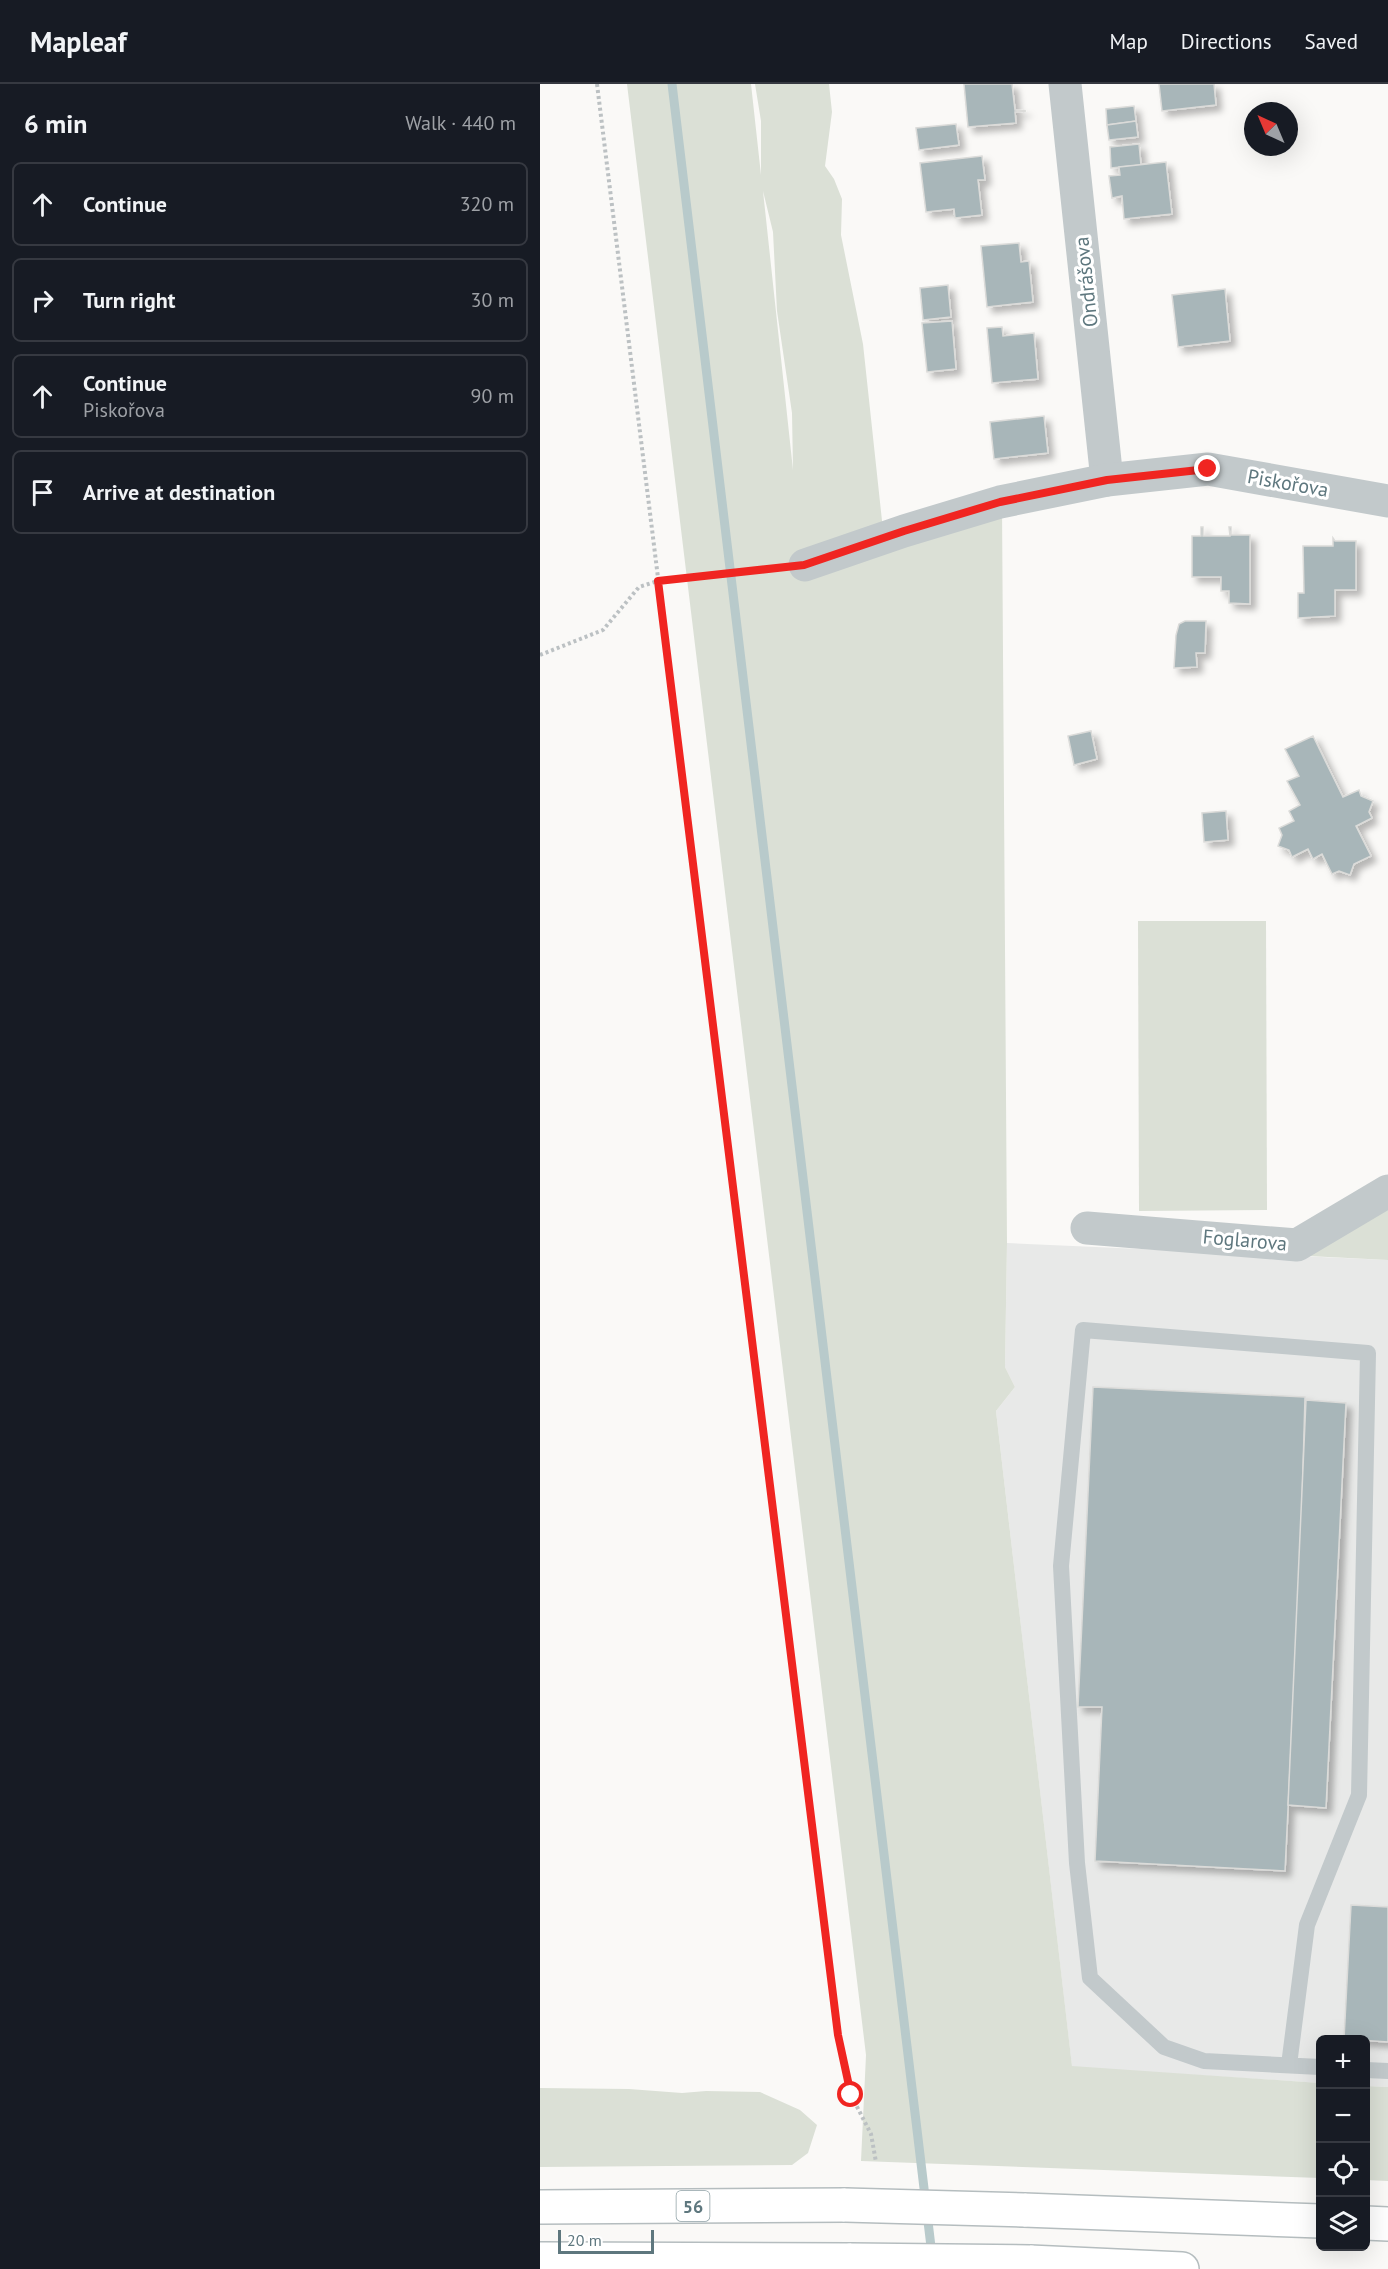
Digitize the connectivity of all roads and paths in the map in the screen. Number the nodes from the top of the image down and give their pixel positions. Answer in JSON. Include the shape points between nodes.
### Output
{"nodes":[{"id":1,"x":597,"y":84,"type":"edge"},
{"id":2,"x":1065,"y":84,"type":"edge"},
{"id":3,"x":1107,"y":480,"type":"junction"},
{"id":4,"x":1388,"y":501,"type":"edge"},
{"id":5,"x":804,"y":565,"type":"joint"},
{"id":6,"x":658,"y":581,"type":"junction"},
{"id":7,"x":540,"y":654,"type":"edge"},
{"id":8,"x":1388,"y":1191,"type":"edge"},
{"id":9,"x":1087,"y":1228,"type":"dead end"},
{"id":10,"x":1289,"y":2066,"type":"junction"},
{"id":11,"x":1316,"y":2067,"type":"edge"},
{"id":12,"x":1370,"y":2070,"type":"edge"},
{"id":13,"x":1388,"y":2071,"type":"edge"},
{"id":14,"x":876,"y":2162,"type":"dead end"},
{"id":15,"x":540,"y":2207,"type":"edge"},
{"id":16,"x":1316,"y":2221,"type":"edge"},
{"id":17,"x":1370,"y":2223,"type":"edge"},
{"id":18,"x":1388,"y":2224,"type":"edge"},
{"id":19,"x":540,"y":2259,"type":"edge"},
{"id":20,"x":1030,"y":2262,"type":"junction"},
{"id":21,"x":1065,"y":2269,"type":"edge"},
{"id":22,"x":1182,"y":2269,"type":"edge"}],
"edges":[{"from":1,"to":6,"type":"path"},
{"from":2,"to":3,"type":"street","name":"Ondrášova"},
{"from":3,"to":4,"type":"street","name":"Piskořova","via":[[1208,469]]},
{"from":3,"to":5,"type":"street","name":"Piskořova","via":[[1000,502]]},
{"from":5,"to":6,"type":"path"},
{"from":6,"to":7,"type":"path","via":[[639,587],[603,630]]},
{"from":6,"to":14,"type":"path","via":[[838,2035],[851,2095],[871,2134]]},
{"from":8,"to":9,"type":"street","name":"Foglarova","via":[[1296,1245]]},
{"from":10,"to":10,"type":"lane","via":[[1204,2061],[1164,2047],[1090,1978],[1077,1863],[1061,1566],[1083,1330],[1368,1353],[1359,1795],[1307,1925]]},
{"from":10,"to":11,"type":"lane"},
{"from":12,"to":13,"type":"lane"},
{"from":15,"to":16,"type":"main road","number":"56","bridge":true,"via":[[845,2205]]},
{"from":17,"to":18,"type":"main road"},
{"from":19,"to":20,"type":"main road","bridge":true},
{"from":20,"to":21,"type":"main road"},
{"from":20,"to":22,"type":"main road"}]}
